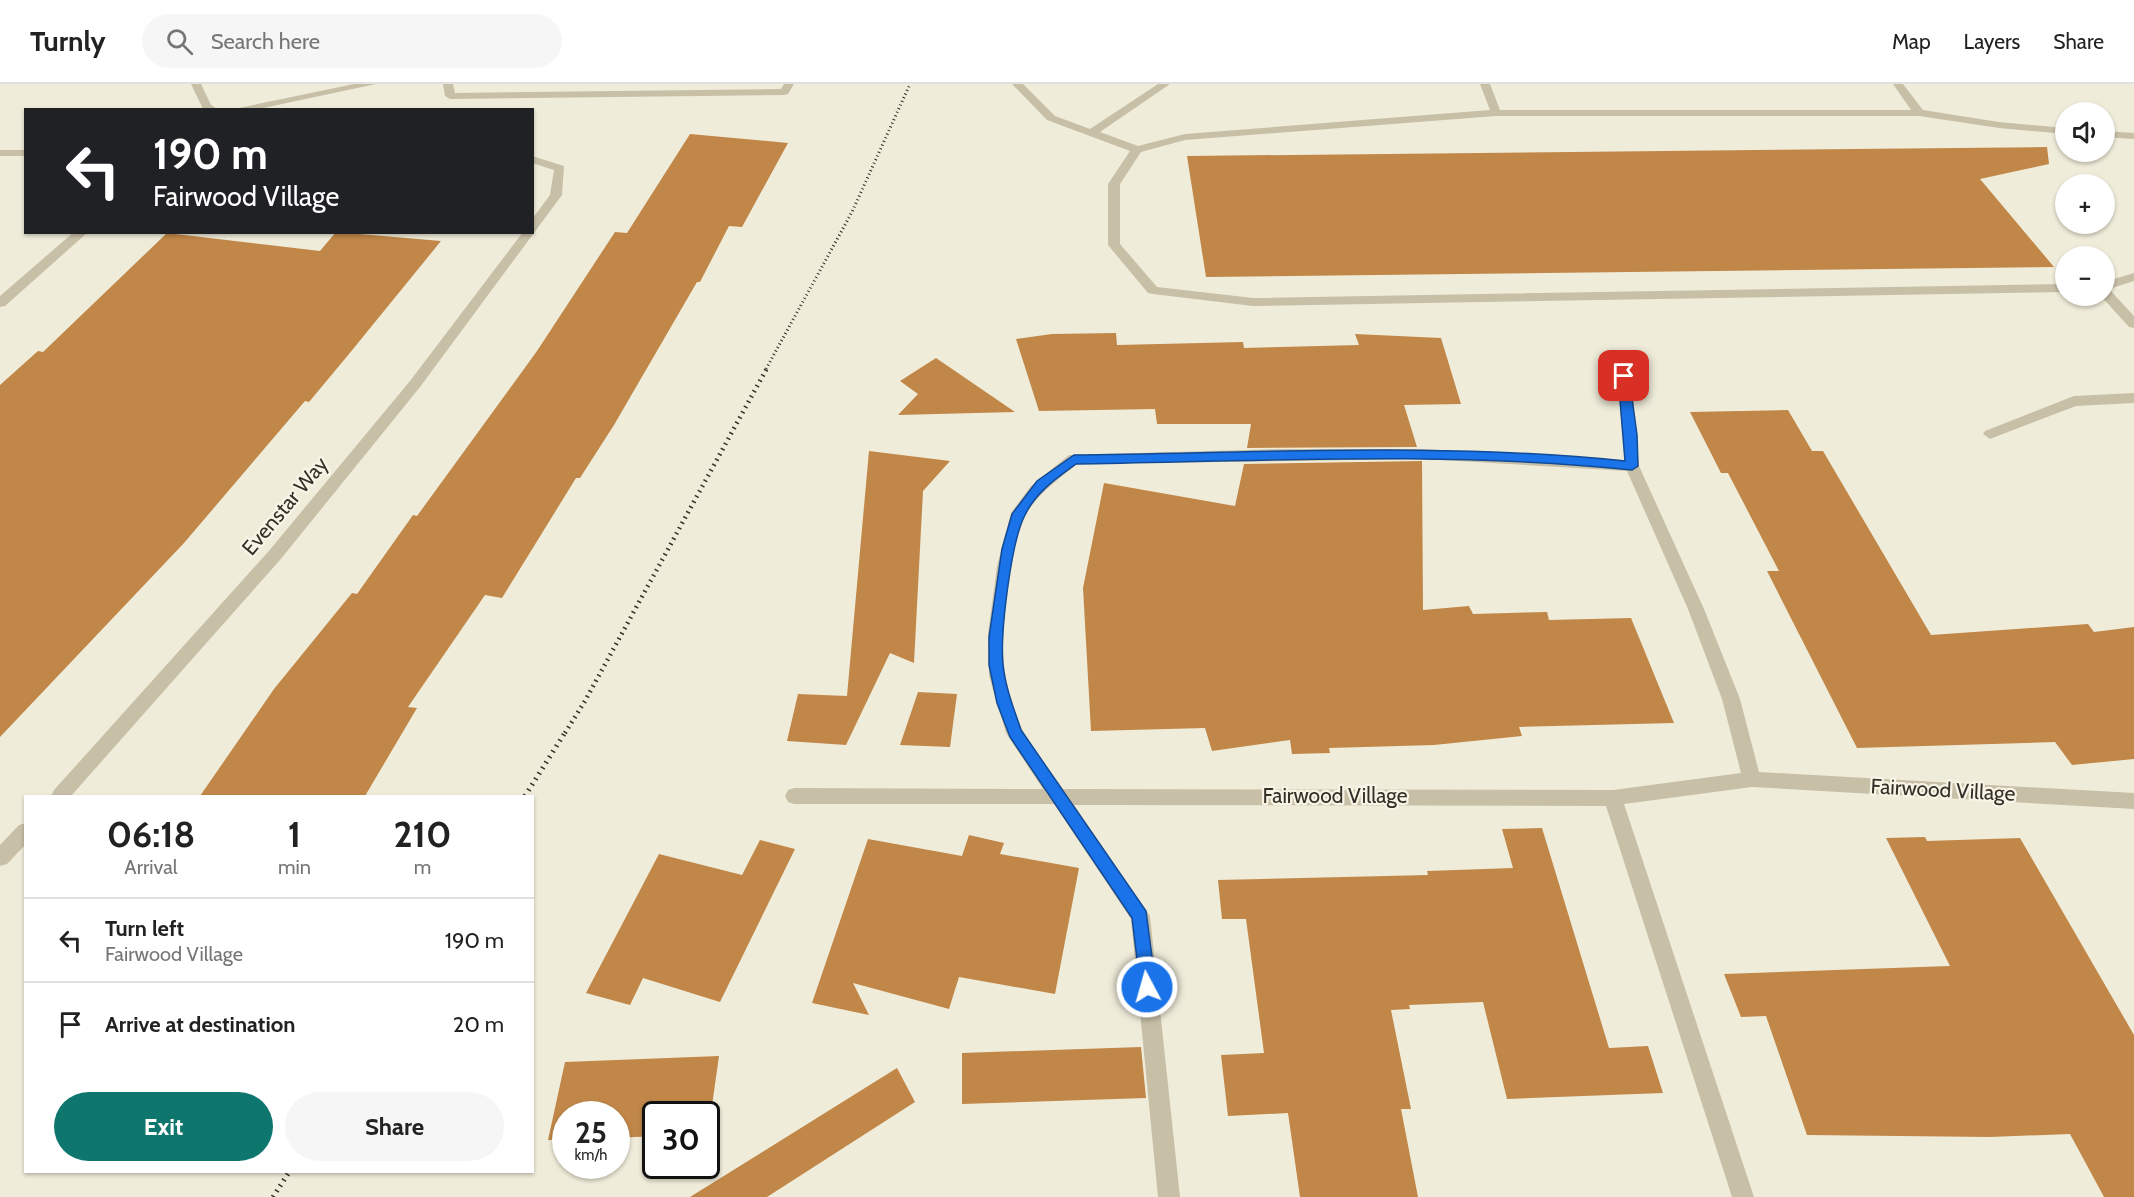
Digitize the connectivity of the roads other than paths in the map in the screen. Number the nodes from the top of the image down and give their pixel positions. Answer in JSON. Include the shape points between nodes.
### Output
{"nodes":[{"id":1,"x":196,"y":84,"type":"edge"},
{"id":2,"x":371,"y":84,"type":"edge"},
{"id":3,"x":448,"y":84,"type":"edge"},
{"id":4,"x":789,"y":84,"type":"edge"},
{"id":5,"x":1017,"y":84,"type":"edge"},
{"id":6,"x":1165,"y":84,"type":"edge"},
{"id":7,"x":1485,"y":84,"type":"edge"},
{"id":8,"x":1898,"y":84,"type":"edge"},
{"id":9,"x":209,"y":108,"type":"edge"},
{"id":10,"x":245,"y":108,"type":"edge"},
{"id":11,"x":1919,"y":112,"type":"junction"},
{"id":12,"x":1496,"y":113,"type":"junction"},
{"id":13,"x":2055,"y":130,"type":"edge"},
{"id":14,"x":1091,"y":133,"type":"junction"},
{"id":15,"x":2115,"y":135,"type":"edge"},
{"id":16,"x":2134,"y":136,"type":"edge"},
{"id":17,"x":1137,"y":150,"type":"junction"},
{"id":18,"x":0,"y":153,"type":"edge"},
{"id":19,"x":24,"y":153,"type":"edge"},
{"id":20,"x":534,"y":160,"type":"edge"},
{"id":21,"x":534,"y":225,"type":"edge"},
{"id":22,"x":80,"y":234,"type":"edge"},
{"id":23,"x":528,"y":234,"type":"edge"},
{"id":24,"x":2134,"y":277,"type":"edge"},
{"id":25,"x":2115,"y":283,"type":"edge"},
{"id":26,"x":2055,"y":288,"type":"edge"},
{"id":27,"x":0,"y":303,"type":"edge"},
{"id":28,"x":2115,"y":303,"type":"edge"},
{"id":29,"x":2134,"y":324,"type":"edge"},
{"id":30,"x":1624,"y":376,"type":"dead end"},
{"id":31,"x":2134,"y":398,"type":"edge"},
{"id":32,"x":1990,"y":434,"type":"dead end"},
{"id":33,"x":1632,"y":466,"type":"junction"},
{"id":34,"x":1752,"y":779,"type":"junction"},
{"id":35,"x":61,"y":795,"type":"edge"},
{"id":36,"x":794,"y":796,"type":"dead end"},
{"id":37,"x":1057,"y":796,"type":"junction"},
{"id":38,"x":1613,"y":798,"type":"junction"},
{"id":39,"x":2134,"y":801,"type":"edge"},
{"id":40,"x":24,"y":833,"type":"edge"},
{"id":41,"x":0,"y":858,"type":"edge"},
{"id":42,"x":1168,"y":1197,"type":"edge"},
{"id":43,"x":1743,"y":1197,"type":"edge"}],
"edges":[{"from":1,"to":9,"type":"street"},
{"from":2,"to":10,"type":"street"},
{"from":3,"to":4,"type":"street","via":[[450,96],[784,92]]},
{"from":5,"to":14,"type":"street","via":[[1052,118]]},
{"from":6,"to":14,"type":"street"},
{"from":7,"to":12,"type":"street"},
{"from":8,"to":11,"type":"street"},
{"from":11,"to":12,"type":"street"},
{"from":11,"to":13,"type":"street"},
{"from":12,"to":17,"type":"street","via":[[1185,137]]},
{"from":14,"to":17,"type":"street"},
{"from":15,"to":16,"type":"street"},
{"from":17,"to":26,"type":"street","via":[[1114,184],[1114,245],[1153,290],[1253,302]]},
{"from":18,"to":19,"type":"street"},
{"from":20,"to":21,"type":"street","via":[[560,168],[556,195]]},
{"from":22,"to":27,"type":"street"},
{"from":23,"to":35,"type":"street","name":"Evenstar Way","via":[[422,374],[281,547]]},
{"from":24,"to":25,"type":"street"},
{"from":28,"to":29,"type":"street"},
{"from":30,"to":33,"type":"street"},
{"from":31,"to":32,"type":"street","via":[[2074,401]]},
{"from":33,"to":34,"type":"street","via":[[1731,699]]},
{"from":33,"to":37,"type":"street","via":[[1569,459],[1417,455],[1074,459],[1041,484],[1018,514],[996,637],[996,665],[1015,733]]},
{"from":34,"to":38,"type":"street","name":"Fairwood Village"},
{"from":34,"to":39,"type":"street","name":"Fairwood Village"},
{"from":36,"to":37,"type":"street","name":"Fairwood Village"},
{"from":37,"to":38,"type":"street","name":"Fairwood Village"},
{"from":37,"to":42,"type":"street","via":[[1140,916]]},
{"from":38,"to":43,"type":"street"},
{"from":40,"to":41,"type":"street"}]}
